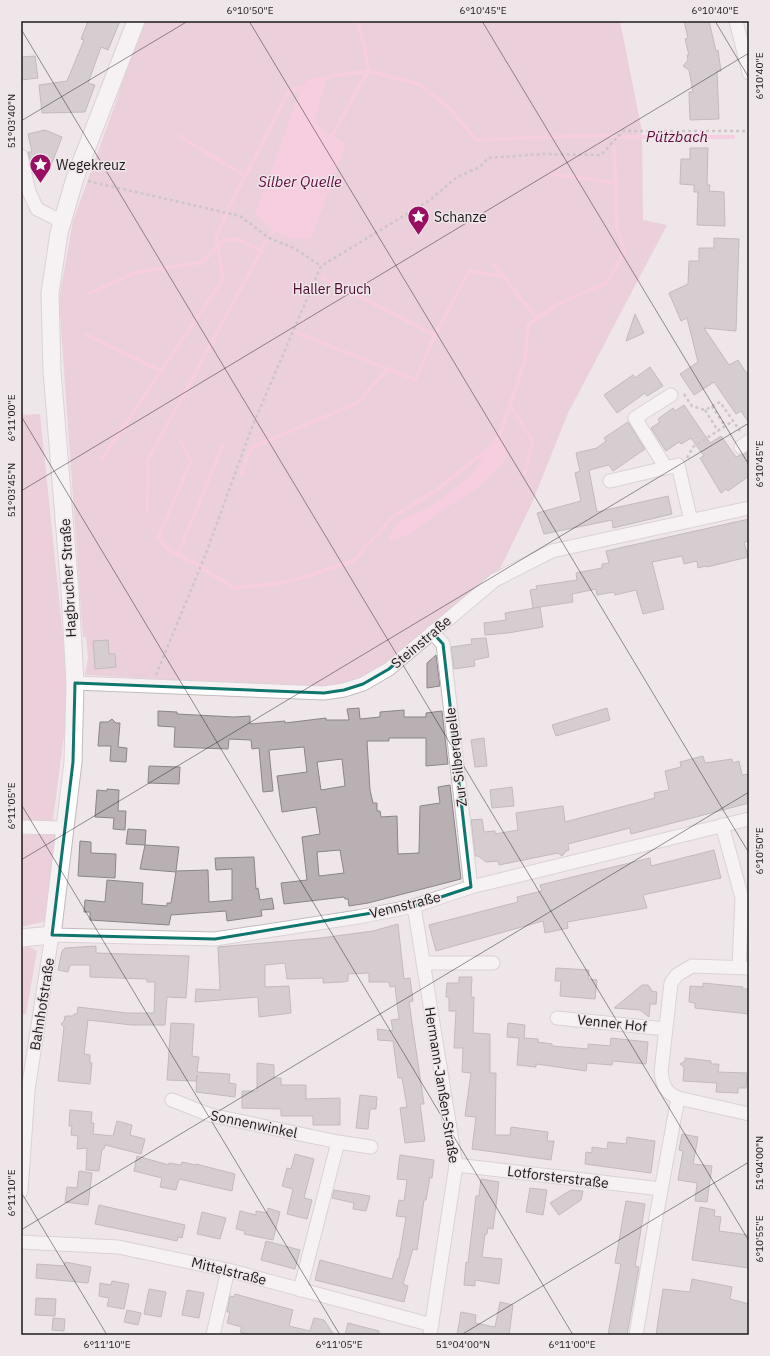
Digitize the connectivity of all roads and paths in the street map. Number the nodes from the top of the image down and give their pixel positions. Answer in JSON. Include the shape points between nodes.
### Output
{"nodes":[{"id":1,"x":136,"y":21,"type":"edge"},
{"id":2,"x":736,"y":21,"type":"edge"},
{"id":3,"x":749,"y":73,"type":"edge"},
{"id":4,"x":749,"y":131,"type":"edge"},
{"id":5,"x":21,"y":156,"type":"edge"},
{"id":6,"x":75,"y":178,"type":"junction"},
{"id":7,"x":63,"y":222,"type":"junction"},
{"id":8,"x":321,"y":266,"type":"junction"},
{"id":9,"x":671,"y":394,"type":"joint"},
{"id":10,"x":712,"y":406,"type":"junction"},
{"id":11,"x":705,"y":410,"type":"junction"},
{"id":12,"x":733,"y":421,"type":"junction"},
{"id":13,"x":725,"y":426,"type":"junction"},
{"id":14,"x":718,"y":431,"type":"junction"},
{"id":15,"x":745,"y":440,"type":"edge"},
{"id":16,"x":666,"y":468,"type":"junction"},
{"id":17,"x":680,"y":471,"type":"junction"},
{"id":18,"x":610,"y":481,"type":"dead end"},
{"id":19,"x":749,"y":508,"type":"edge"},
{"id":20,"x":691,"y":521,"type":"junction"},
{"id":21,"x":432,"y":632,"type":"junction"},
{"id":22,"x":75,"y":683,"type":"junction"},
{"id":23,"x":153,"y":685,"type":"junction"},
{"id":24,"x":749,"y":819,"type":"edge"},
{"id":25,"x":722,"y":825,"type":"junction"},
{"id":26,"x":21,"y":827,"type":"edge"},
{"id":27,"x":65,"y":828,"type":"junction"},
{"id":28,"x":471,"y":886,"type":"junction"},
{"id":29,"x":414,"y":906,"type":"junction"},
{"id":30,"x":52,"y":936,"type":"junction"},
{"id":31,"x":21,"y":938,"type":"edge"},
{"id":32,"x":493,"y":962,"type":"dead end"},
{"id":33,"x":423,"y":964,"type":"junction"},
{"id":34,"x":744,"y":968,"type":"edge"},
{"id":35,"x":557,"y":1018,"type":"dead end"},
{"id":36,"x":666,"y":1029,"type":"junction"},
{"id":37,"x":678,"y":1098,"type":"junction"},
{"id":38,"x":172,"y":1100,"type":"dead end"},
{"id":39,"x":749,"y":1114,"type":"edge"},
{"id":40,"x":338,"y":1142,"type":"junction"},
{"id":41,"x":371,"y":1147,"type":"dead end"},
{"id":42,"x":456,"y":1165,"type":"junction"},
{"id":43,"x":661,"y":1189,"type":"junction"},
{"id":44,"x":21,"y":1191,"type":"edge"},
{"id":45,"x":21,"y":1242,"type":"edge"},
{"id":46,"x":228,"y":1270,"type":"junction"},
{"id":47,"x":300,"y":1290,"type":"junction"},
{"id":48,"x":431,"y":1330,"type":"edge"},
{"id":49,"x":213,"y":1335,"type":"edge"},
{"id":50,"x":636,"y":1335,"type":"edge"}],
"edges":[{"from":1,"to":6,"type":"main road","name":"Hagbrucher Straße"},
{"from":2,"to":3,"type":"street"},
{"from":4,"to":8,"type":"path","via":[[623,131],[601,155],[542,154],[488,158],[480,167],[457,178],[430,200]]},
{"from":5,"to":7,"type":"street","via":[[29,192],[37,209]]},
{"from":6,"to":7,"type":"main road","name":"Hagbrucher Straße"},
{"from":6,"to":8,"type":"path","via":[[240,216],[269,238],[294,248]]},
{"from":7,"to":22,"type":"main road","name":"Hagbrucher Straße","via":[[50,293],[52,371],[68,560]]},
{"from":8,"to":23,"type":"path","via":[[252,426],[205,556]]},
{"from":9,"to":11,"type":"path","via":[[681,389],[692,406]]},
{"from":9,"to":16,"type":"street","via":[[635,418]]},
{"from":10,"to":11,"type":"path"},
{"from":10,"to":12,"type":"path","via":[[720,402]]},
{"from":10,"to":13,"type":"path"},
{"from":11,"to":14,"type":"path"},
{"from":12,"to":13,"type":"path"},
{"from":12,"to":15,"type":"path"},
{"from":13,"to":14,"type":"path"},
{"from":14,"to":17,"type":"path","via":[[693,447]]},
{"from":16,"to":17,"type":"street","via":[[678,465]]},
{"from":16,"to":18,"type":"street"},
{"from":17,"to":20,"type":"street"},
{"from":19,"to":20,"type":"street","name":"Steinstraße"},
{"from":20,"to":21,"type":"street","name":"Steinstraße","via":[[552,551],[495,580]]},
{"from":21,"to":23,"type":"street","name":"Steinstraße","via":[[389,669],[363,684],[344,690],[316,692]]},
{"from":21,"to":28,"type":"street","name":"Zur Silberquelle","via":[[443,644]]},
{"from":22,"to":23,"type":"street","name":"Steinstraße"},
{"from":22,"to":27,"type":"main road","name":"Hagbrucher Straße","via":[[73,762]]},
{"from":24,"to":25,"type":"street","name":"Vennstraße"},
{"from":25,"to":28,"type":"street","name":"Vennstraße"},
{"from":25,"to":34,"type":"street","name":"Venner Hof","via":[[742,898]]},
{"from":26,"to":27,"type":"street"},
{"from":27,"to":30,"type":"main road","name":"Hagbrucher Straße"},
{"from":28,"to":29,"type":"street","name":"Vennstraße"},
{"from":29,"to":30,"type":"street","name":"Vennstraße","via":[[215,938]]},
{"from":29,"to":33,"type":"street","name":"Hermann-Janßen-Straße"},
{"from":30,"to":31,"type":"main road"},
{"from":30,"to":44,"type":"street","name":"Bahnhofstraße","via":[[28,1090]]},
{"from":32,"to":33,"type":"street"},
{"from":33,"to":42,"type":"street","name":"Hermann-Janßen-Straße"},
{"from":34,"to":36,"type":"street","name":"Venner Hof","via":[[692,966],[677,975],[671,983]]},
{"from":35,"to":36,"type":"street","name":"Venner Hof"},
{"from":36,"to":37,"type":"street","name":"Venner Hof","via":[[661,1072],[664,1086],[670,1094]]},
{"from":37,"to":39,"type":"street","name":"Venner Hof"},
{"from":37,"to":43,"type":"street"},
{"from":38,"to":40,"type":"street","name":"Sonnenwinkel","via":[[210,1115]]},
{"from":40,"to":41,"type":"street","name":"Sonnenwinkel"},
{"from":40,"to":47,"type":"street"},
{"from":42,"to":43,"type":"street","name":"Lotforsterstraße"},
{"from":42,"to":48,"type":"street","name":"Hermann-Janßen-Straße"},
{"from":43,"to":50,"type":"street"},
{"from":45,"to":46,"type":"street","name":"Mittelstraße","via":[[118,1247]]},
{"from":46,"to":47,"type":"street","name":"Mittelstraße"},
{"from":46,"to":49,"type":"street"},
{"from":47,"to":48,"type":"street","name":"Mittelstraße"}]}
